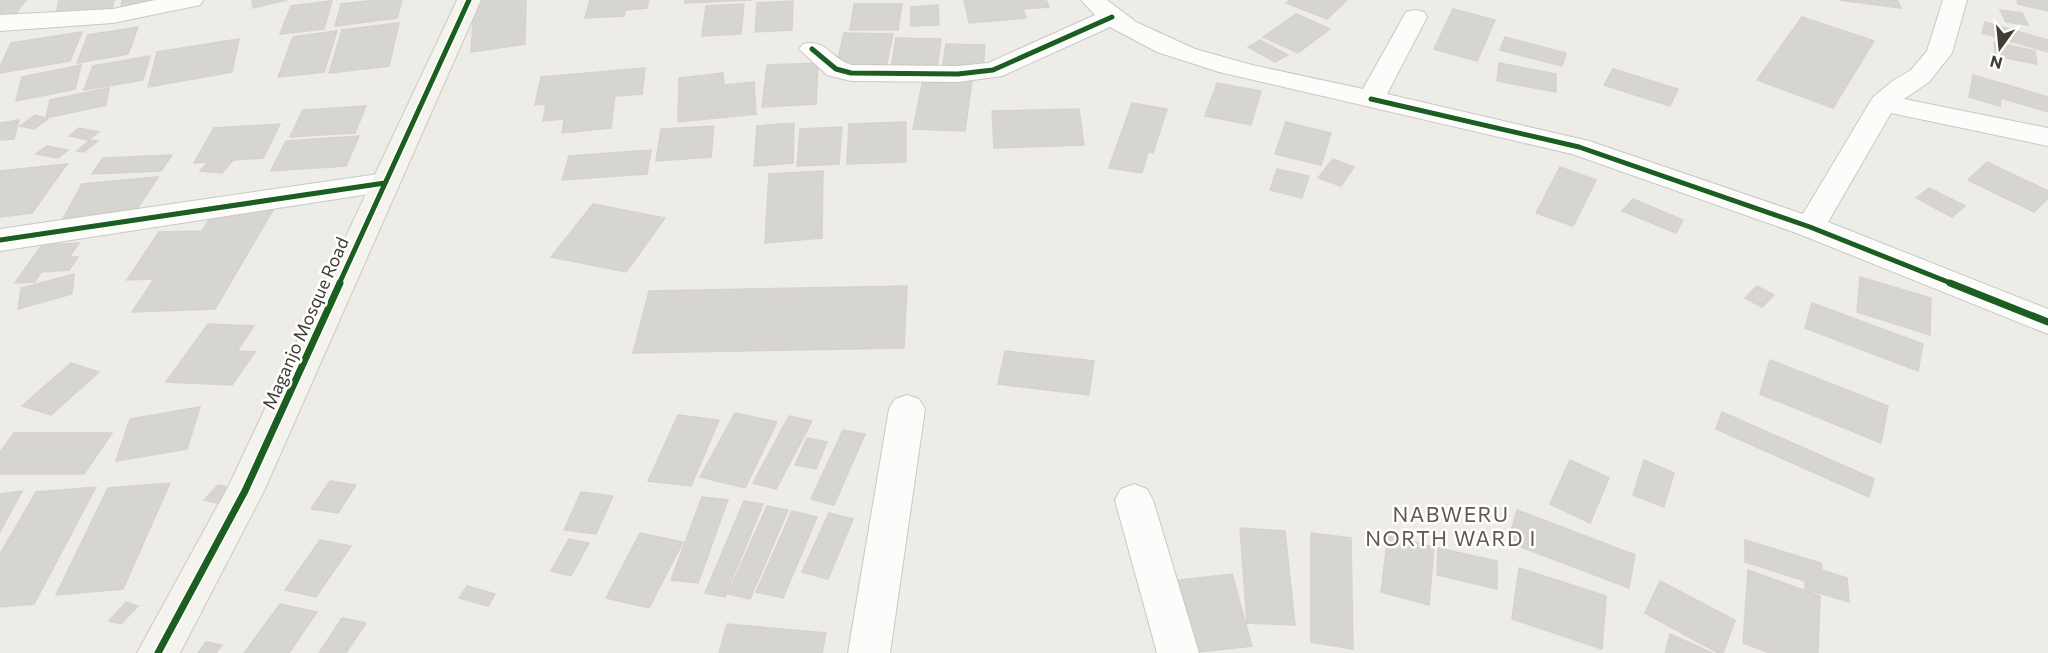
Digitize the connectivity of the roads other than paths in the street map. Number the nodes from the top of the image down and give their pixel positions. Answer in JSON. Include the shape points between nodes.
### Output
{"nodes":[{"id":1,"x":191,"y":0,"type":"edge"},
{"id":2,"x":469,"y":0,"type":"edge"},
{"id":3,"x":1954,"y":0,"type":"edge"},
{"id":4,"x":1102,"y":8,"type":"edge"},
{"id":5,"x":1415,"y":17,"type":"dead end"},
{"id":6,"x":0,"y":23,"type":"edge"},
{"id":7,"x":812,"y":49,"type":"dead end"},
{"id":8,"x":1371,"y":99,"type":"junction"},
{"id":9,"x":1883,"y":103,"type":"junction"},
{"id":10,"x":2048,"y":137,"type":"edge"},
{"id":11,"x":385,"y":183,"type":"junction"},
{"id":12,"x":1810,"y":227,"type":"junction"},
{"id":13,"x":0,"y":240,"type":"edge"},
{"id":14,"x":2048,"y":322,"type":"edge"},
{"id":15,"x":907,"y":409,"type":"dead end"},
{"id":16,"x":1134,"y":500,"type":"dead end"},
{"id":17,"x":158,"y":653,"type":"edge"},
{"id":18,"x":869,"y":653,"type":"edge"},
{"id":19,"x":1178,"y":653,"type":"edge"}],
"edges":[{"from":1,"to":6,"type":"street","via":[[113,16]]},
{"from":2,"to":11,"type":"street","name":"Maganjo Mosque Road"},
{"from":3,"to":9,"type":"street","via":[[1939,53],[1920,76]]},
{"from":4,"to":7,"type":"street","via":[[993,70],[958,75],[851,73],[836,69]]},
{"from":4,"to":8,"type":"street","via":[[1140,36],[1186,56]]},
{"from":5,"to":8,"type":"street"},
{"from":8,"to":12,"type":"street","via":[[1580,147]]},
{"from":9,"to":10,"type":"street"},
{"from":9,"to":12,"type":"street"},
{"from":11,"to":13,"type":"street"},
{"from":11,"to":17,"type":"street","name":"Maganjo Mosque Road","via":[[245,491]]},
{"from":12,"to":14,"type":"street"},
{"from":15,"to":18,"type":"street"},
{"from":16,"to":19,"type":"street"}]}
